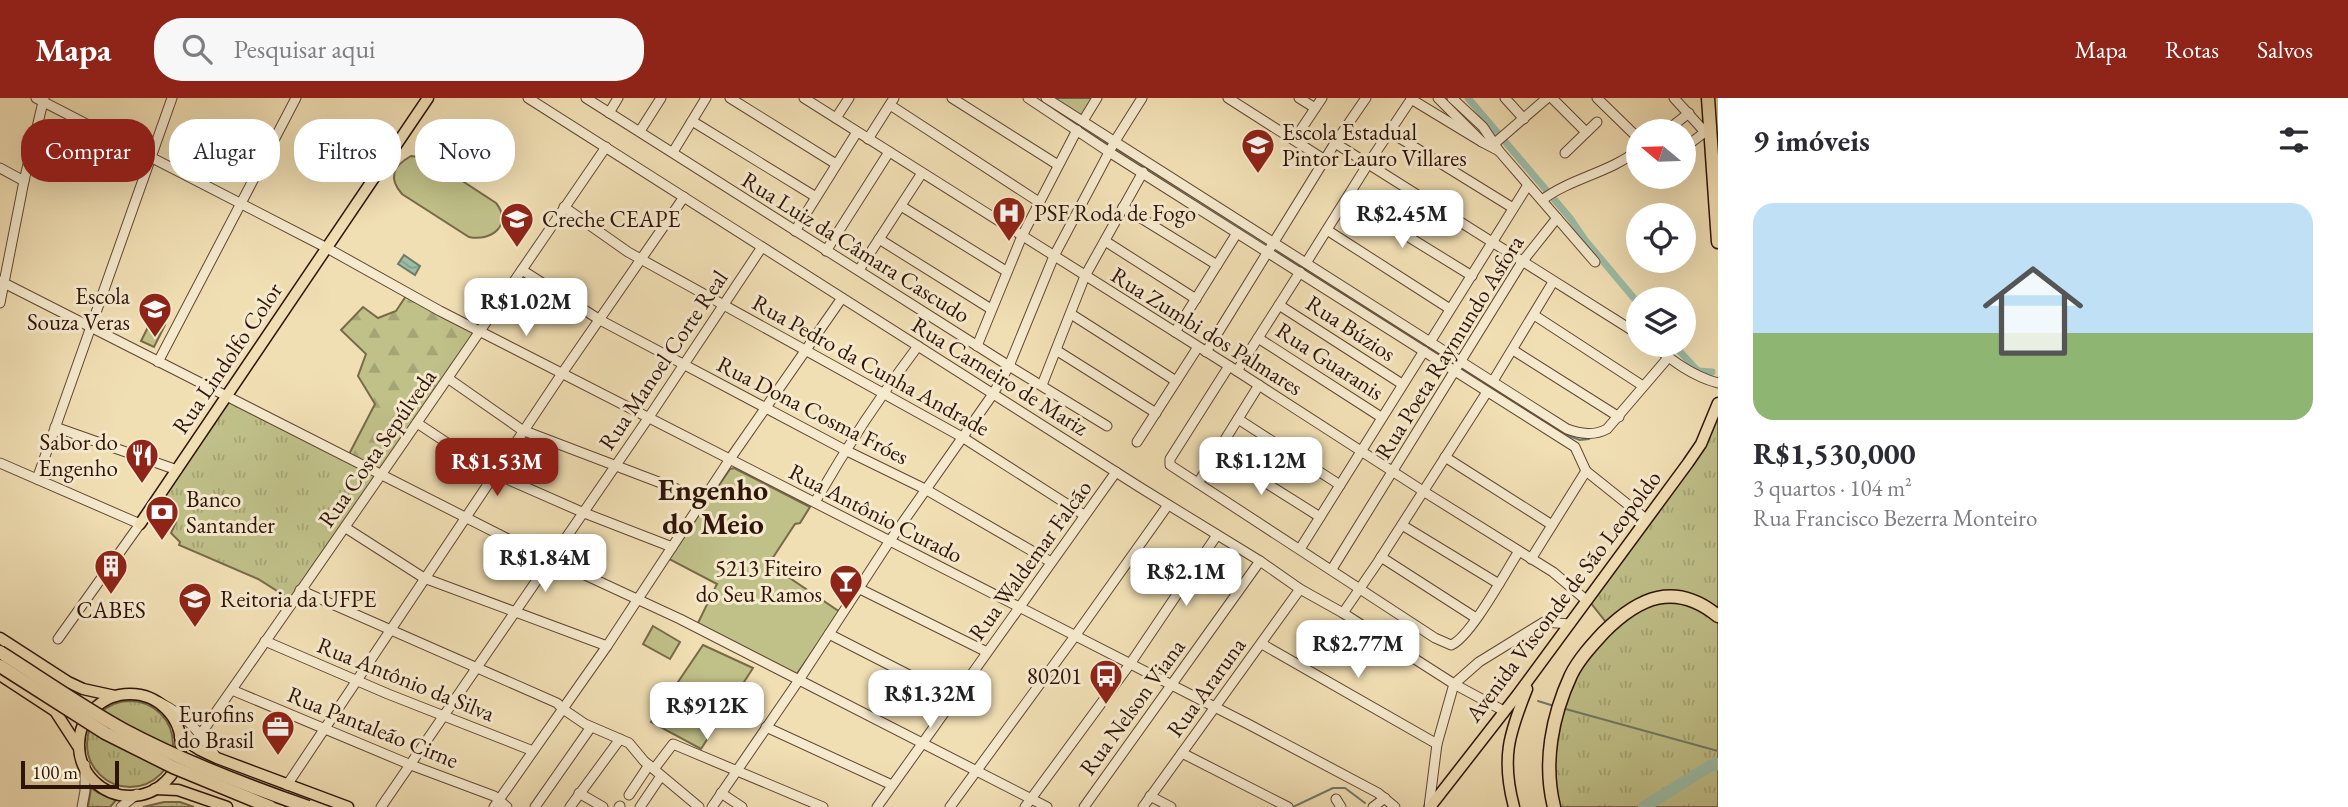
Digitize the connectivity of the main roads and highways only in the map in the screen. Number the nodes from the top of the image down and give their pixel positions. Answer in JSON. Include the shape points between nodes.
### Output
{"nodes":[{"id":1,"x":428,"y":98,"type":"edge"},
{"id":2,"x":1708,"y":98,"type":"edge"},
{"id":3,"x":1718,"y":242,"type":"edge"},
{"id":4,"x":1718,"y":403,"type":"edge"},
{"id":5,"x":140,"y":524,"type":"road end"},
{"id":6,"x":1718,"y":616,"type":"edge"},
{"id":7,"x":0,"y":638,"type":"edge"},
{"id":8,"x":0,"y":652,"type":"edge"},
{"id":9,"x":0,"y":666,"type":"edge"},
{"id":10,"x":1534,"y":673,"type":"junction"},
{"id":11,"x":0,"y":675,"type":"edge"},
{"id":12,"x":115,"y":696,"type":"junction"},
{"id":13,"x":180,"y":737,"type":"junction"},
{"id":14,"x":80,"y":751,"type":"junction"},
{"id":15,"x":155,"y":789,"type":"junction"},
{"id":16,"x":227,"y":807,"type":"edge"},
{"id":17,"x":270,"y":807,"type":"edge"},
{"id":18,"x":308,"y":807,"type":"edge"},
{"id":19,"x":348,"y":807,"type":"edge"},
{"id":20,"x":1429,"y":807,"type":"edge"},
{"id":21,"x":1514,"y":807,"type":"edge"},
{"id":22,"x":1554,"y":807,"type":"edge"}],
"edges":[{"from":1,"to":5,"type":"main road","name":"Rua Lindolfo Color"},
{"from":2,"to":3,"type":"highway"},
{"from":4,"to":10,"type":"main road","name":"Avenida Visconde de São Leopoldo","via":[[1701,444]]},
{"from":6,"to":22,"type":"highway","via":[[1684,599],[1659,598],[1636,605],[1586,653],[1570,678],[1555,725],[1548,769]]},
{"from":7,"to":12,"type":"main road","via":[[68,682]]},
{"from":8,"to":18,"type":"highway","bridge":true,"via":[[125,730],[178,757]]},
{"from":9,"to":17,"type":"highway","bridge":true,"via":[[105,733]]},
{"from":10,"to":20,"type":"main road","name":"Avenida Visconde de São Leopoldo"},
{"from":10,"to":21,"type":"main road","via":[[1507,751]]},
{"from":11,"to":14,"type":"main road","via":[[55,711]]},
{"from":12,"to":13,"type":"main road","via":[[138,694],[159,702],[170,713]]},
{"from":12,"to":14,"type":"main road","via":[[88,717]]},
{"from":13,"to":15,"type":"main road","via":[[178,765]]},
{"from":13,"to":19,"type":"main road","via":[[216,758]]},
{"from":14,"to":15,"type":"main road","via":[[105,790],[126,796]]},
{"from":15,"to":16,"type":"main road","via":[[178,790]]}]}
